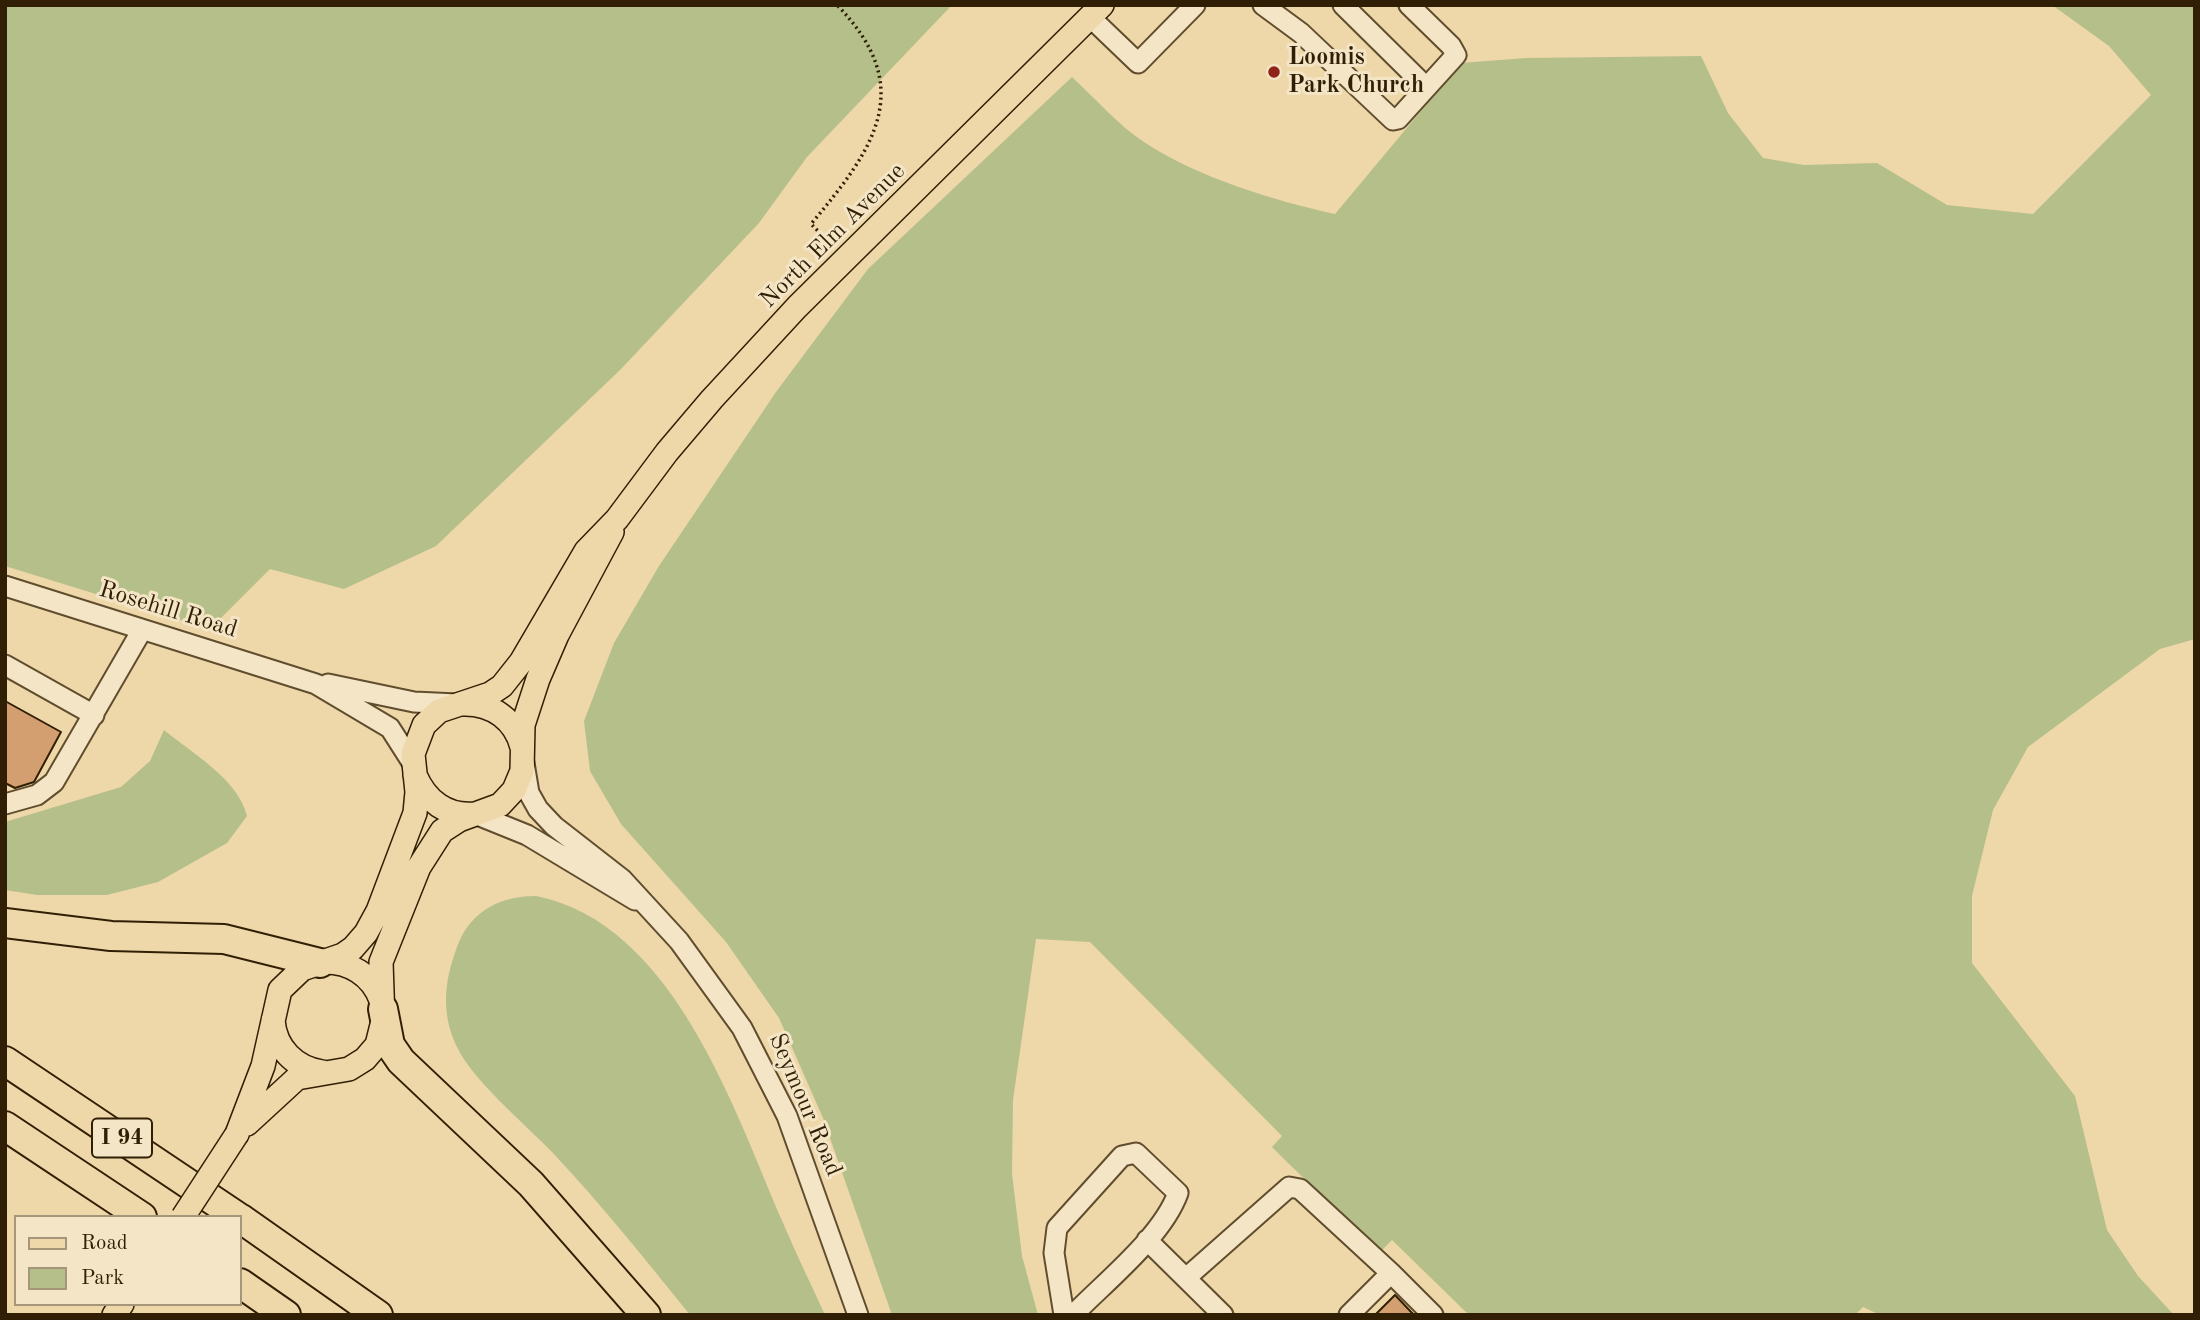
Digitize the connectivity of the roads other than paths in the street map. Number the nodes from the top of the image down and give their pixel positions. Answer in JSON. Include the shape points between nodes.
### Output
{"nodes":[{"id":1,"x":1195,"y":5,"type":"edge"},
{"id":2,"x":1263,"y":5,"type":"edge"},
{"id":3,"x":1343,"y":5,"type":"edge"},
{"id":4,"x":1409,"y":5,"type":"edge"},
{"id":5,"x":1096,"y":11,"type":"edge"},
{"id":6,"x":1426,"y":88,"type":"junction"},
{"id":7,"x":617,"y":519,"type":"junction"},
{"id":8,"x":5,"y":586,"type":"edge"},
{"id":9,"x":142,"y":630,"type":"junction"},
{"id":10,"x":5,"y":665,"type":"edge"},
{"id":11,"x":316,"y":684,"type":"junction"},
{"id":12,"x":459,"y":704,"type":"junction"},
{"id":13,"x":94,"y":715,"type":"junction"},
{"id":14,"x":523,"y":750,"type":"junction"},
{"id":15,"x":413,"y":764,"type":"junction"},
{"id":16,"x":5,"y":804,"type":"edge"},
{"id":17,"x":475,"y":814,"type":"junction"},
{"id":18,"x":642,"y":903,"type":"junction"},
{"id":19,"x":5,"y":923,"type":"edge"},
{"id":20,"x":320,"y":962,"type":"junction"},
{"id":21,"x":383,"y":1009,"type":"junction"},
{"id":22,"x":273,"y":1013,"type":"junction"},
{"id":23,"x":5,"y":1061,"type":"edge"},
{"id":24,"x":325,"y":1073,"type":"junction"},
{"id":25,"x":5,"y":1126,"type":"edge"},
{"id":26,"x":237,"y":1134,"type":"junction"},
{"id":27,"x":139,"y":1215,"type":"edge"},
{"id":28,"x":184,"y":1215,"type":"edge"},
{"id":29,"x":236,"y":1215,"type":"edge"},
{"id":30,"x":242,"y":1219,"type":"edge"},
{"id":31,"x":1147,"y":1240,"type":"junction"},
{"id":32,"x":1391,"y":1273,"type":"junction"},
{"id":33,"x":1186,"y":1278,"type":"junction"},
{"id":34,"x":242,"y":1284,"type":"edge"},
{"id":35,"x":1076,"y":1313,"type":"edge"},
{"id":36,"x":286,"y":1315,"type":"edge"},
{"id":37,"x":378,"y":1315,"type":"edge"},
{"id":38,"x":646,"y":1315,"type":"edge"},
{"id":39,"x":858,"y":1315,"type":"edge"},
{"id":40,"x":1223,"y":1315,"type":"edge"},
{"id":41,"x":1349,"y":1315,"type":"edge"},
{"id":42,"x":1433,"y":1315,"type":"edge"}],
"edges":[{"from":1,"to":5,"type":"street","via":[[1138,63]]},
{"from":2,"to":6,"type":"street","via":[[1301,33],[1388,118],[1398,119]]},
{"from":3,"to":6,"type":"street"},
{"from":4,"to":6,"type":"street","via":[[1456,51]]},
{"from":5,"to":7,"type":"main road","name":"North Elm Avenue","via":[[712,399]]},
{"from":7,"to":12,"type":"main road","name":"North Elm Avenue","via":[[579,561],[509,677],[494,693]]},
{"from":7,"to":14,"type":"main road","name":"North Elm Avenue","via":[[545,661],[523,725]]},
{"from":8,"to":9,"type":"street","name":"Rosehill Road"},
{"from":9,"to":11,"type":"street","name":"Rosehill Road"},
{"from":9,"to":13,"type":"street"},
{"from":10,"to":13,"type":"street"},
{"from":11,"to":12,"type":"street","name":"Rosehill Road","via":[[414,702]]},
{"from":11,"to":15,"type":"street","name":"Rosehill Road","via":[[390,728]]},
{"from":12,"to":14,"type":"main road","name":"Rosehill Road","via":[[480,705],[500,714],[515,730]]},
{"from":12,"to":15,"type":"main road","name":"North Elm Avenue","via":[[439,711],[424,725],[415,744]]},
{"from":13,"to":16,"type":"street","via":[[51,786]]},
{"from":14,"to":17,"type":"main road","name":"North Elm Avenue","via":[[522,771],[514,790],[500,805]]},
{"from":14,"to":18,"type":"street","name":"Seymour Road","via":[[528,790],[538,809],[614,872]]},
{"from":15,"to":17,"type":"main road","name":"Seymour Road","via":[[419,784],[432,801],[450,811]]},
{"from":15,"to":20,"type":"main road","name":"North Elm Avenue","via":[[416,808],[378,911],[353,948]]},
{"from":17,"to":18,"type":"street","name":"Seymour Road","via":[[527,835]]},
{"from":17,"to":21,"type":"main road","name":"North Elm Avenue","via":[[442,831],[424,857],[381,962]]},
{"from":18,"to":39,"type":"street","name":"Seymour Road","via":[[708,978],[764,1066],[797,1142]]},
{"from":19,"to":20,"type":"highway","via":[[111,936],[225,939]]},
{"from":20,"to":21,"type":"main road","via":[[345,965],[361,973],[374,986]]},
{"from":20,"to":22,"type":"main road","name":"North Elm Avenue","via":[[287,980]]},
{"from":21,"to":24,"type":"main road","name":"North Elm Avenue","via":[[381,1033],[369,1055],[349,1069]]},
{"from":21,"to":38,"type":"highway","via":[[390,1045],[401,1061],[531,1184]]},
{"from":22,"to":24,"type":"main road","via":[[277,1038],[287,1054],[301,1066]]},
{"from":22,"to":26,"type":"main road","name":"North Elm Avenue","via":[[263,1066]]},
{"from":23,"to":29,"type":"highway","number":"I 94"},
{"from":24,"to":26,"type":"main road","name":"North Elm Avenue","via":[[298,1078]]},
{"from":25,"to":27,"type":"highway","number":"I 94"},
{"from":26,"to":28,"type":"main road","name":"North Elm Avenue","bridge":true},
{"from":30,"to":37,"type":"highway","number":"I 94"},
{"from":31,"to":33,"type":"street"},
{"from":31,"to":35,"type":"street"},
{"from":31,"to":35,"type":"street","via":[[1178,1193],[1136,1153],[1122,1156],[1057,1228],[1054,1252]]},
{"from":32,"to":33,"type":"street","via":[[1300,1189],[1289,1187]]},
{"from":32,"to":41,"type":"street"},
{"from":32,"to":42,"type":"street"},
{"from":33,"to":40,"type":"street"},
{"from":34,"to":36,"type":"highway"}]}
